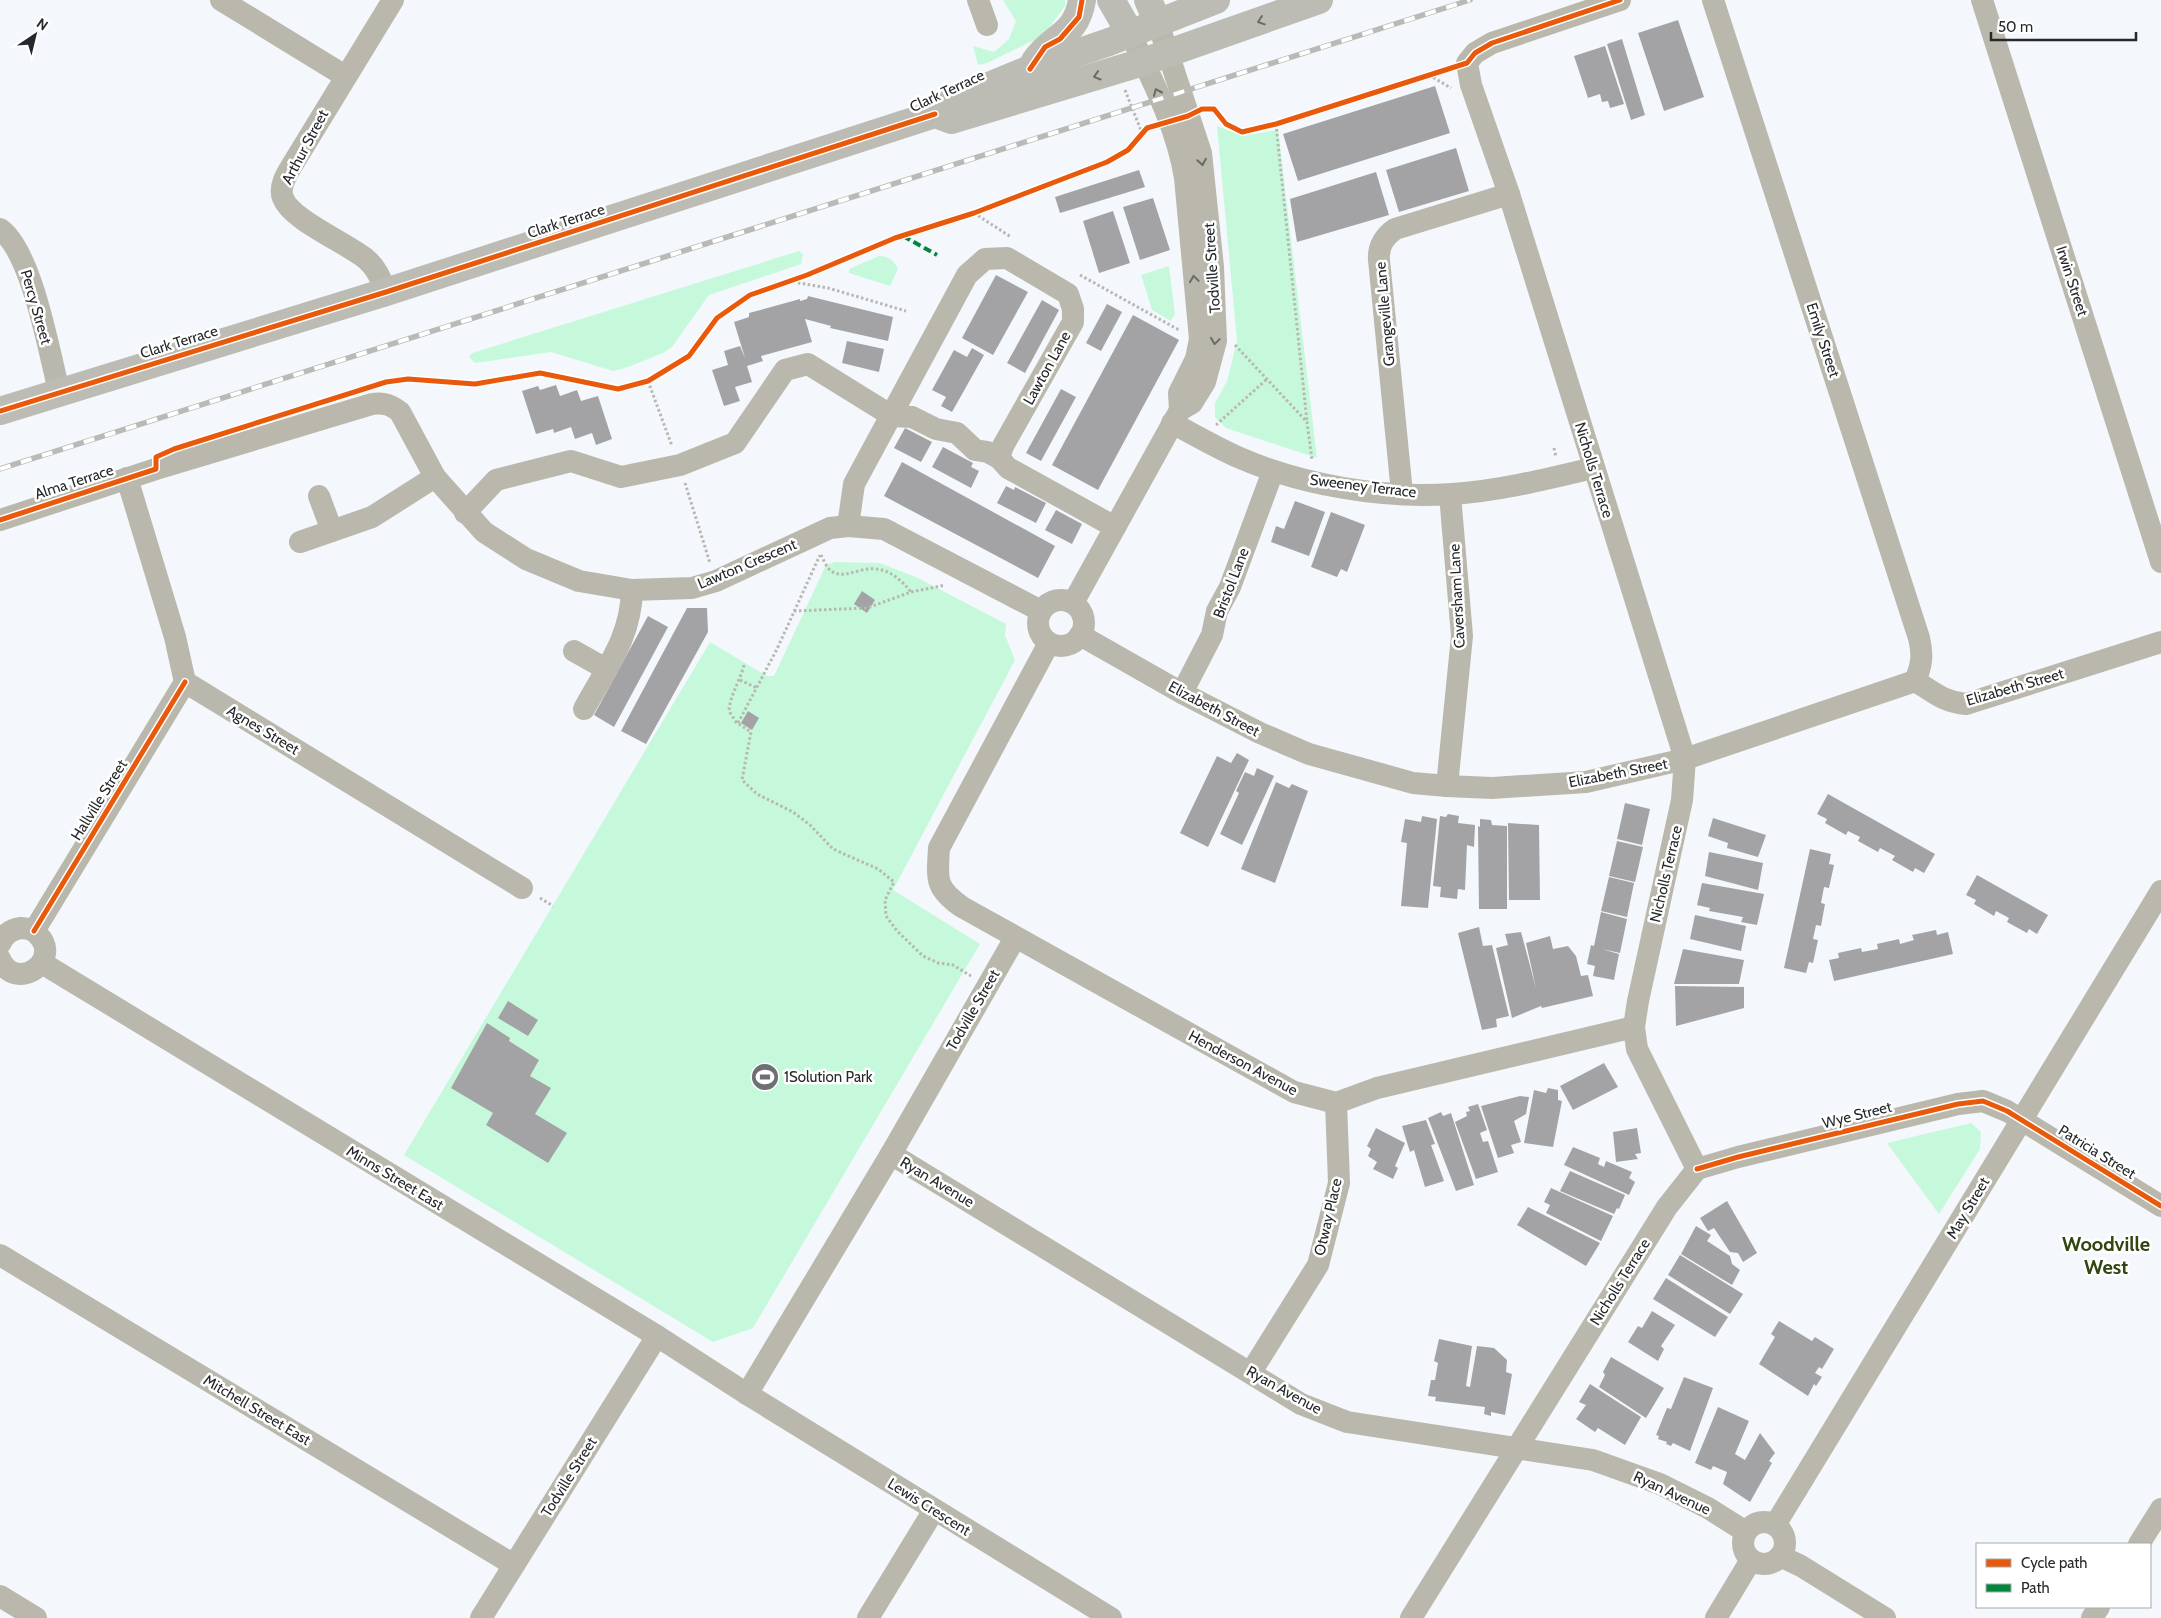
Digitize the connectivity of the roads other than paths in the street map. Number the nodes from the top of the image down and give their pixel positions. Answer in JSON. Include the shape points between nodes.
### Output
{"nodes":[{"id":1,"x":221,"y":0,"type":"edge"},
{"id":2,"x":393,"y":0,"type":"edge"},
{"id":3,"x":978,"y":0,"type":"edge"},
{"id":4,"x":1082,"y":0,"type":"edge"},
{"id":5,"x":1111,"y":0,"type":"edge"},
{"id":6,"x":1216,"y":0,"type":"edge"},
{"id":7,"x":1319,"y":0,"type":"edge"},
{"id":8,"x":1620,"y":0,"type":"edge"},
{"id":9,"x":1713,"y":0,"type":"edge"},
{"id":10,"x":1982,"y":0,"type":"edge"},
{"id":11,"x":1153,"y":11,"type":"edge"},
{"id":12,"x":987,"y":25,"type":"dead end"},
{"id":13,"x":1130,"y":34,"type":"junction"},
{"id":14,"x":1156,"y":58,"type":"junction"},
{"id":15,"x":1030,"y":69,"type":"junction"},
{"id":16,"x":345,"y":76,"type":"junction"},
{"id":17,"x":935,"y":114,"type":"junction"},
{"id":18,"x":1509,"y":194,"type":"junction"},
{"id":19,"x":0,"y":228,"type":"edge"},
{"id":20,"x":386,"y":292,"type":"junction"},
{"id":21,"x":59,"y":391,"type":"junction"},
{"id":22,"x":392,"y":406,"type":"joint"},
{"id":23,"x":0,"y":411,"type":"edge"},
{"id":24,"x":892,"y":416,"type":"junction"},
{"id":25,"x":1176,"y":417,"type":"junction"},
{"id":26,"x":999,"y":458,"type":"junction"},
{"id":27,"x":1593,"y":468,"type":"junction"},
{"id":28,"x":1273,"y":470,"type":"junction"},
{"id":29,"x":435,"y":477,"type":"junction"},
{"id":30,"x":128,"y":478,"type":"junction"},
{"id":31,"x":1402,"y":493,"type":"junction"},
{"id":32,"x":1450,"y":495,"type":"junction"},
{"id":33,"x":319,"y":496,"type":"dead end"},
{"id":34,"x":465,"y":513,"type":"junction"},
{"id":35,"x":0,"y":520,"type":"edge"},
{"id":36,"x":848,"y":526,"type":"junction"},
{"id":37,"x":1115,"y":527,"type":"junction"},
{"id":38,"x":332,"y":531,"type":"junction"},
{"id":39,"x":300,"y":542,"type":"dead end"},
{"id":40,"x":2161,"y":562,"type":"edge"},
{"id":41,"x":632,"y":590,"type":"junction"},
{"id":42,"x":1073,"y":603,"type":"junction"},
{"id":43,"x":1041,"y":611,"type":"junction"},
{"id":44,"x":1080,"y":635,"type":"junction"},
{"id":45,"x":2161,"y":642,"type":"edge"},
{"id":46,"x":1049,"y":643,"type":"junction"},
{"id":47,"x":574,"y":650,"type":"dead end"},
{"id":48,"x":606,"y":669,"type":"junction"},
{"id":49,"x":1915,"y":681,"type":"junction"},
{"id":50,"x":185,"y":682,"type":"junction"},
{"id":51,"x":1182,"y":693,"type":"junction"},
{"id":52,"x":584,"y":709,"type":"dead end"},
{"id":53,"x":1685,"y":759,"type":"junction"},
{"id":54,"x":1447,"y":786,"type":"junction"},
{"id":55,"x":522,"y":888,"type":"dead end"},
{"id":56,"x":2161,"y":891,"type":"edge"},
{"id":57,"x":34,"y":931,"type":"junction"},
{"id":58,"x":1015,"y":938,"type":"junction"},
{"id":59,"x":2,"y":956,"type":"edge"},
{"id":60,"x":42,"y":963,"type":"junction"},
{"id":61,"x":1634,"y":1027,"type":"junction"},
{"id":62,"x":1336,"y":1103,"type":"junction"},
{"id":63,"x":2021,"y":1118,"type":"junction"},
{"id":64,"x":891,"y":1154,"type":"junction"},
{"id":65,"x":1697,"y":1169,"type":"junction"},
{"id":66,"x":2161,"y":1206,"type":"edge"},
{"id":67,"x":0,"y":1255,"type":"edge"},
{"id":68,"x":657,"y":1336,"type":"junction"},
{"id":69,"x":1251,"y":1372,"type":"junction"},
{"id":70,"x":747,"y":1394,"type":"junction"},
{"id":71,"x":1516,"y":1448,"type":"junction"},
{"id":72,"x":2161,"y":1509,"type":"edge"},
{"id":73,"x":934,"y":1510,"type":"junction"},
{"id":74,"x":1775,"y":1525,"type":"junction"},
{"id":75,"x":1746,"y":1532,"type":"junction"},
{"id":76,"x":2139,"y":1543,"type":"edge"},
{"id":77,"x":1780,"y":1556,"type":"junction"},
{"id":78,"x":1751,"y":1560,"type":"junction"},
{"id":79,"x":514,"y":1565,"type":"junction"},
{"id":80,"x":0,"y":1596,"type":"edge"},
{"id":81,"x":36,"y":1618,"type":"edge"},
{"id":82,"x":481,"y":1618,"type":"edge"},
{"id":83,"x":868,"y":1618,"type":"edge"},
{"id":84,"x":1111,"y":1618,"type":"edge"},
{"id":85,"x":1411,"y":1618,"type":"edge"},
{"id":86,"x":1716,"y":1618,"type":"edge"},
{"id":87,"x":1886,"y":1618,"type":"edge"}],
"edges":[{"from":1,"to":16,"type":"street"},
{"from":2,"to":16,"type":"street","name":"Arthur Street"},
{"from":3,"to":12,"type":"street"},
{"from":4,"to":15,"type":"main road","via":[[1079,16],[1060,39],[1045,47]]},
{"from":5,"to":13,"type":"main road"},
{"from":6,"to":11,"type":"main road","name":"Clark Terrace"},
{"from":7,"to":14,"type":"main road","name":"Clark Terrace","one_way":true},
{"from":8,"to":18,"type":"street","name":"Nicholls Terrace","via":[[1492,44],[1475,53],[1467,63],[1471,85]]},
{"from":9,"to":49,"type":"street","name":"Emily Street","via":[[1919,638],[1922,666]]},
{"from":10,"to":40,"type":"street","name":"Irwin Street"},
{"from":11,"to":13,"type":"main road","name":"Clark Terrace"},
{"from":11,"to":14,"type":"street"},
{"from":13,"to":14,"type":"street"},
{"from":13,"to":15,"type":"main road","name":"Clark Terrace"},
{"from":14,"to":17,"type":"main road","name":"Clark Terrace","one_way":true,"via":[[951,120]]},
{"from":14,"to":25,"type":"street","name":"Todville Street","via":[[1179,119],[1201,153],[1213,268],[1216,341],[1205,382],[1192,402]]},
{"from":15,"to":17,"type":"main road","name":"Clark Terrace","via":[[948,102]]},
{"from":16,"to":20,"type":"street","name":"Arthur Street","via":[[283,182],[282,197],[292,211],[367,260],[378,273]]},
{"from":17,"to":20,"type":"main road","name":"Clark Terrace"},
{"from":18,"to":27,"type":"street","name":"Nicholls Terrace"},
{"from":18,"to":31,"type":"street","name":"Grangeville Lane","via":[[1395,229],[1380,247]]},
{"from":19,"to":21,"type":"street","name":"Percy Street","via":[[19,253],[31,284]]},
{"from":20,"to":21,"type":"main road","name":"Clark Terrace"},
{"from":21,"to":23,"type":"main road","name":"Clark Terrace"},
{"from":22,"to":29,"type":"street","name":"Lawton Crescent","via":[[400,412]]},
{"from":22,"to":30,"type":"street","name":"Alma Terrace","via":[[382,402],[372,404]]},
{"from":24,"to":26,"type":"street","via":[[912,417],[936,429],[957,433],[976,450]]},
{"from":24,"to":26,"type":"street","name":"Lawton Lane","via":[[967,275],[986,260],[1007,258],[1068,294],[1073,322]]},
{"from":24,"to":34,"type":"street","via":[[808,364],[785,370],[735,443],[680,465],[621,477],[571,461],[496,480]]},
{"from":24,"to":36,"type":"street","via":[[854,484]]},
{"from":25,"to":28,"type":"street","name":"Sweeney Terrace","via":[[1208,441],[1239,458]]},
{"from":25,"to":37,"type":"street","name":"Todville Street"},
{"from":26,"to":37,"type":"street","via":[[1008,468]]},
{"from":27,"to":32,"type":"street","name":"Sweeney Terrace"},
{"from":27,"to":53,"type":"street","name":"Nicholls Terrace"},
{"from":28,"to":31,"type":"street","name":"Sweeney Terrace","via":[[1321,484]]},
{"from":28,"to":51,"type":"street","name":"Bristol Lane","via":[[1230,587],[1217,611],[1210,639]]},
{"from":29,"to":34,"type":"street","name":"Lawton Crescent"},
{"from":29,"to":38,"type":"street","via":[[372,517]]},
{"from":30,"to":35,"type":"street","name":"Alma Terrace"},
{"from":30,"to":50,"type":"street","via":[[178,646]]},
{"from":31,"to":32,"type":"street","name":"Sweeney Terrace"},
{"from":32,"to":54,"type":"street","name":"Caversham Lane","via":[[1462,636]]},
{"from":33,"to":38,"type":"street"},
{"from":34,"to":41,"type":"street","name":"Lawton Crescent","via":[[484,532],[526,559],[579,581]]},
{"from":36,"to":41,"type":"street","name":"Lawton Crescent","via":[[830,528],[716,581],[692,588]]},
{"from":36,"to":43,"type":"street","via":[[884,529]]},
{"from":37,"to":42,"type":"street","name":"Todville Street"},
{"from":38,"to":39,"type":"street"},
{"from":41,"to":48,"type":"street","via":[[625,633]]},
{"from":42,"to":43,"type":"street","via":[[1053,601]]},
{"from":42,"to":44,"type":"street","via":[[1083,616]]},
{"from":43,"to":46,"type":"street","via":[[1039,630]]},
{"from":44,"to":46,"type":"street","via":[[1068,645]]},
{"from":44,"to":51,"type":"street","name":"Elizabeth Street"},
{"from":45,"to":49,"type":"street","name":"Elizabeth Street","via":[[1966,704],[1934,695]]},
{"from":46,"to":58,"type":"street","via":[[939,848],[937,876],[945,896]]},
{"from":47,"to":48,"type":"street"},
{"from":48,"to":52,"type":"street"},
{"from":49,"to":53,"type":"street","name":"Elizabeth Street"},
{"from":50,"to":55,"type":"street","name":"Agnes Street"},
{"from":50,"to":57,"type":"street","name":"Hallville Street"},
{"from":51,"to":54,"type":"street","name":"Elizabeth Street","via":[[1309,754],[1413,783]]},
{"from":53,"to":54,"type":"street","name":"Elizabeth Street","via":[[1586,782],[1492,788]]},
{"from":53,"to":61,"type":"street","name":"Nicholls Terrace","via":[[1682,800]]},
{"from":56,"to":63,"type":"street","name":"May Street"},
{"from":57,"to":59,"type":"street","via":[[14,929]]},
{"from":57,"to":60,"type":"street","via":[[44,944]]},
{"from":58,"to":62,"type":"street","name":"Henderson Avenue","via":[[1294,1092]]},
{"from":58,"to":64,"type":"street","name":"Todville Street"},
{"from":59,"to":60,"type":"street","via":[[21,974],[29,973]]},
{"from":60,"to":68,"type":"street","name":"Minns Street East"},
{"from":61,"to":62,"type":"street","via":[[1377,1088]]},
{"from":61,"to":65,"type":"street","name":"Nicholls Terrace","via":[[1638,1049]]},
{"from":62,"to":69,"type":"street","name":"Otway Place","via":[[1339,1183],[1318,1265]]},
{"from":63,"to":65,"type":"street","name":"Wye Street","via":[[1983,1101],[1958,1104]]},
{"from":63,"to":66,"type":"street","name":"Patricia Street"},
{"from":63,"to":74,"type":"street","name":"May Street"},
{"from":64,"to":69,"type":"street","name":"Ryan Avenue"},
{"from":64,"to":70,"type":"street","name":"Todville Street"},
{"from":65,"to":71,"type":"street","name":"Nicholls Terrace","via":[[1667,1206]]},
{"from":67,"to":79,"type":"street","name":"Mitchell Street East"},
{"from":68,"to":70,"type":"street","name":"Minns Street East"},
{"from":68,"to":79,"type":"street","name":"Todville Street"},
{"from":69,"to":71,"type":"street","name":"Ryan Avenue","via":[[1301,1404],[1347,1422]]},
{"from":70,"to":73,"type":"street","name":"Lewis Crescent"},
{"from":71,"to":75,"type":"street","name":"Ryan Avenue","via":[[1593,1460],[1660,1484]]},
{"from":71,"to":85,"type":"street","name":"Nicholls Terrace"},
{"from":72,"to":76,"type":"street"},
{"from":73,"to":83,"type":"street"},
{"from":73,"to":84,"type":"street","name":"Lewis Crescent"},
{"from":74,"to":75,"type":"street","via":[[1759,1522]]},
{"from":74,"to":77,"type":"street","via":[[1785,1544]]},
{"from":75,"to":78,"type":"street","via":[[1743,1548]]},
{"from":77,"to":78,"type":"street","via":[[1766,1564]]},
{"from":77,"to":87,"type":"street"},
{"from":78,"to":86,"type":"street"},
{"from":79,"to":82,"type":"street","name":"Todville Street"},
{"from":80,"to":81,"type":"street"}]}
